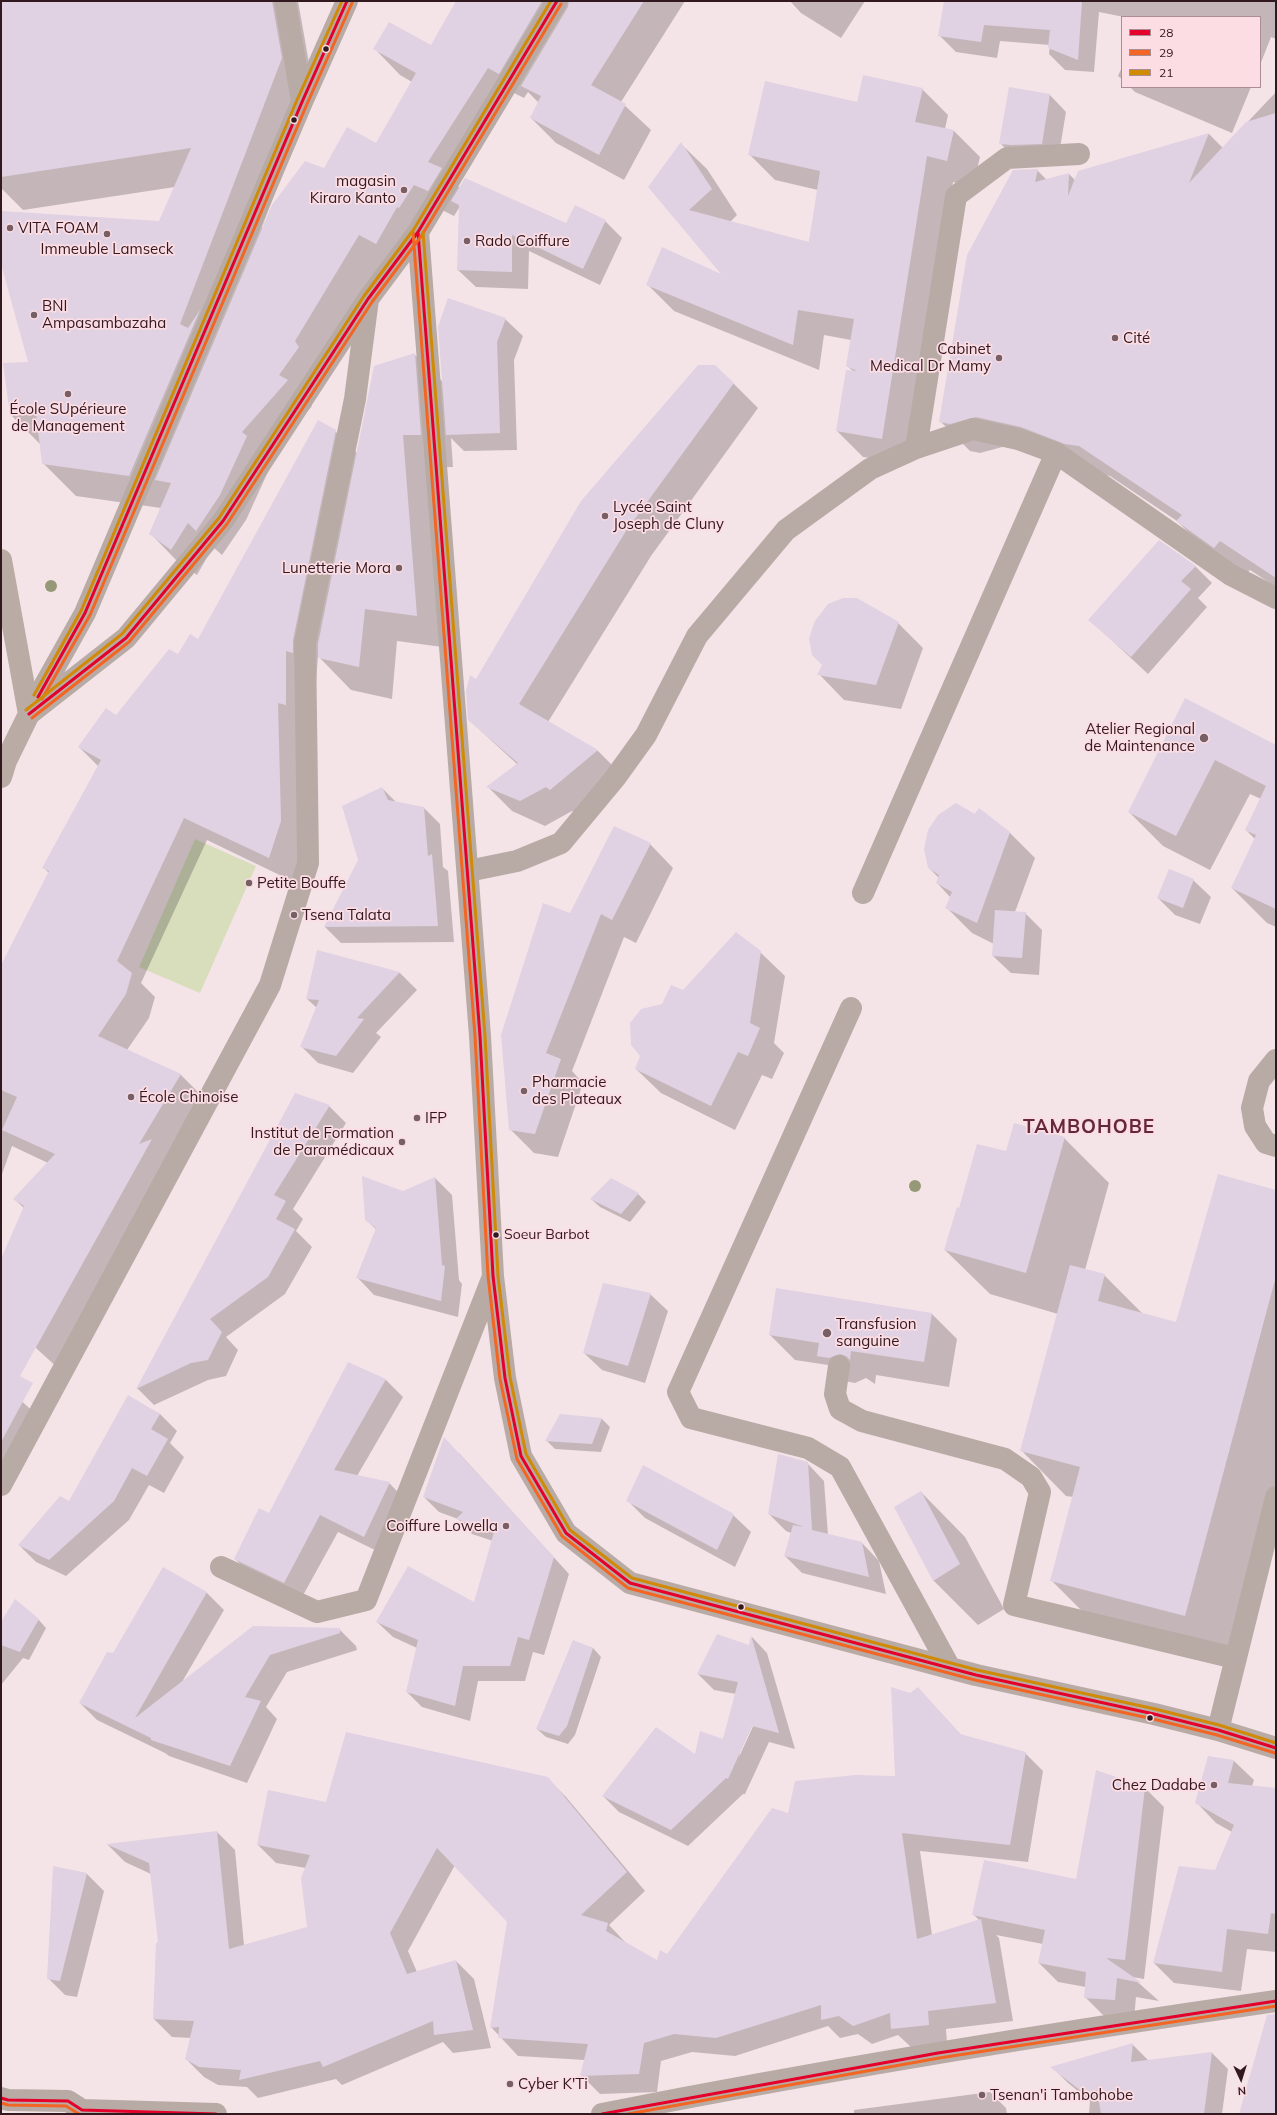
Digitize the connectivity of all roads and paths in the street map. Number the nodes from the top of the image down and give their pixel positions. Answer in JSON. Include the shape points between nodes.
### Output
{"nodes":[{"id":1,"x":285,"y":1,"type":"edge"},
{"id":2,"x":347,"y":1,"type":"edge"},
{"id":3,"x":557,"y":1,"type":"edge"},
{"id":4,"x":302,"y":102,"type":"junction"},
{"id":5,"x":1079,"y":154,"type":"dead end"},
{"id":6,"x":418,"y":232,"type":"junction"},
{"id":7,"x":368,"y":299,"type":"junction"},
{"id":8,"x":916,"y":448,"type":"junction"},
{"id":9,"x":1056,"y":453,"type":"junction"},
{"id":10,"x":1,"y":560,"type":"edge"},
{"id":11,"x":1276,"y":598,"type":"edge"},
{"id":12,"x":29,"y":714,"type":"junction"},
{"id":13,"x":1,"y":778,"type":"edge"},
{"id":14,"x":468,"y":871,"type":"junction"},
{"id":15,"x":863,"y":893,"type":"dead end"},
{"id":16,"x":851,"y":1008,"type":"dead end"},
{"id":17,"x":1276,"y":1060,"type":"edge"},
{"id":18,"x":1276,"y":1146,"type":"edge"},
{"id":19,"x":493,"y":1276,"type":"junction"},
{"id":20,"x":839,"y":1366,"type":"dead end"},
{"id":21,"x":1,"y":1485,"type":"edge"},
{"id":22,"x":1276,"y":1497,"type":"edge"},
{"id":23,"x":221,"y":1567,"type":"dead end"},
{"id":24,"x":1235,"y":1658,"type":"junction"},
{"id":25,"x":950,"y":1668,"type":"junction"},
{"id":26,"x":1218,"y":1730,"type":"junction"},
{"id":27,"x":1276,"y":1748,"type":"edge"},
{"id":28,"x":1276,"y":2001,"type":"edge"},
{"id":29,"x":1,"y":2098,"type":"edge"},
{"id":30,"x":216,"y":2114,"type":"edge"},
{"id":31,"x":602,"y":2114,"type":"edge"}],
"edges":[{"from":1,"to":4,"type":"street"},
{"from":2,"to":4,"type":"street"},
{"from":3,"to":6,"type":"street"},
{"from":4,"to":12,"type":"street","via":[[85,613]]},
{"from":5,"to":8,"type":"street","via":[[1007,158],[956,196]]},
{"from":6,"to":7,"type":"street"},
{"from":6,"to":14,"type":"street"},
{"from":7,"to":12,"type":"street","via":[[223,521],[126,638]]},
{"from":7,"to":21,"type":"street","via":[[355,399],[305,643],[308,863],[301,886],[270,985]]},
{"from":8,"to":9,"type":"street","via":[[974,429],[1018,439]]},
{"from":8,"to":14,"type":"street","via":[[870,468],[786,530],[697,636],[646,735],[615,778],[561,843],[517,862]]},
{"from":9,"to":11,"type":"street","via":[[1232,575]]},
{"from":9,"to":15,"type":"street"},
{"from":10,"to":12,"type":"main road"},
{"from":12,"to":13,"type":"main road","via":[[6,761]]},
{"from":14,"to":19,"type":"street"},
{"from":16,"to":25,"type":"street","via":[[678,1392],[691,1418],[808,1448],[840,1467]]},
{"from":17,"to":18,"type":"street","via":[[1259,1081],[1252,1108],[1255,1126],[1266,1143]]},
{"from":19,"to":23,"type":"street","via":[[366,1600],[316,1612]]},
{"from":19,"to":25,"type":"street","via":[[505,1378],[521,1456],[566,1533],[630,1583]]},
{"from":20,"to":24,"type":"street","via":[[834,1394],[840,1409],[862,1422],[1005,1459],[1031,1477],[1040,1492],[1014,1605]]},
{"from":22,"to":24,"type":"street"},
{"from":24,"to":26,"type":"street"},
{"from":25,"to":26,"type":"street"},
{"from":26,"to":27,"type":"street"},
{"from":28,"to":31,"type":"street","via":[[743,2086]]},
{"from":29,"to":30,"type":"street"}]}
